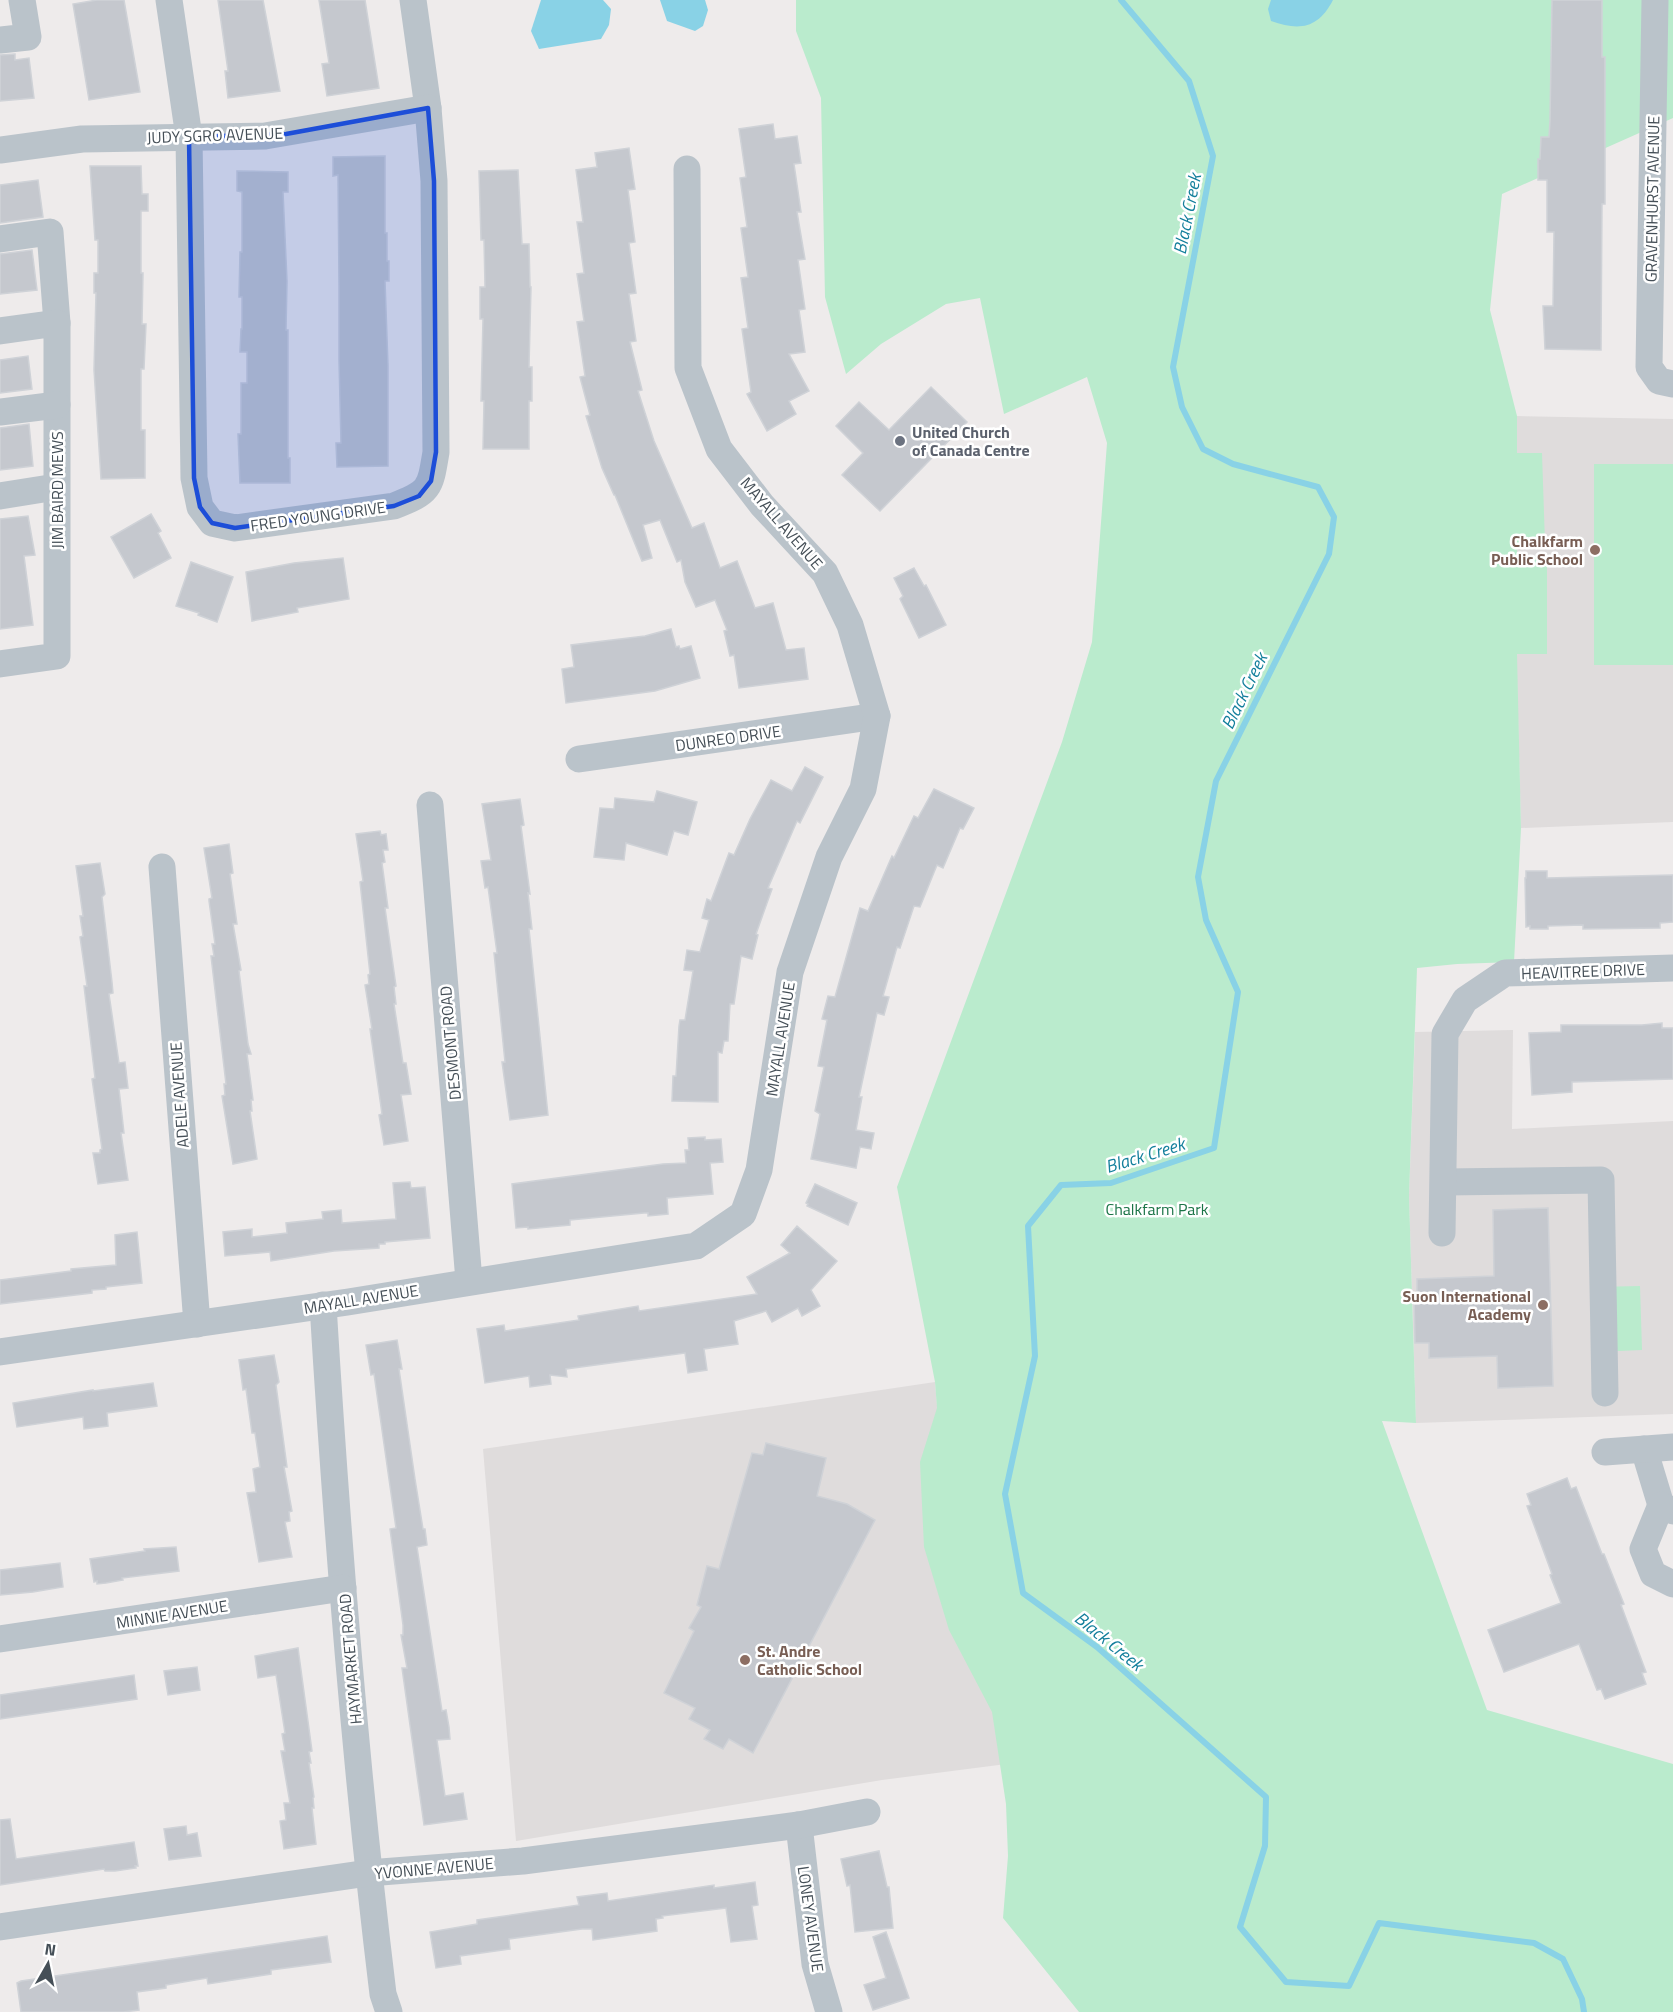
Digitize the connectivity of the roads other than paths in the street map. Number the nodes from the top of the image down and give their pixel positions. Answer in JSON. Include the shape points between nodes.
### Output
{"nodes":[{"id":1,"x":22,"y":0,"type":"edge"},
{"id":2,"x":169,"y":0,"type":"edge"},
{"id":3,"x":413,"y":0,"type":"edge"},
{"id":4,"x":1655,"y":0,"type":"edge"},
{"id":5,"x":0,"y":40,"type":"edge"},
{"id":6,"x":428,"y":108,"type":"junction"},
{"id":7,"x":189,"y":137,"type":"junction"},
{"id":8,"x":0,"y":150,"type":"edge"},
{"id":9,"x":687,"y":169,"type":"dead end"},
{"id":10,"x":0,"y":239,"type":"edge"},
{"id":11,"x":57,"y":323,"type":"junction"},
{"id":12,"x":0,"y":330,"type":"edge"},
{"id":13,"x":1673,"y":384,"type":"edge"},
{"id":14,"x":57,"y":405,"type":"junction"},
{"id":15,"x":0,"y":411,"type":"edge"},
{"id":16,"x":56,"y":487,"type":"junction"},
{"id":17,"x":0,"y":496,"type":"edge"},
{"id":18,"x":0,"y":664,"type":"edge"},
{"id":19,"x":877,"y":716,"type":"junction"},
{"id":20,"x":579,"y":759,"type":"dead end"},
{"id":21,"x":430,"y":805,"type":"dead end"},
{"id":22,"x":162,"y":867,"type":"dead end"},
{"id":23,"x":1673,"y":968,"type":"edge"},
{"id":24,"x":1444,"y":1182,"type":"junction"},
{"id":25,"x":1442,"y":1233,"type":"dead end"},
{"id":26,"x":469,"y":1281,"type":"junction"},
{"id":27,"x":323,"y":1305,"type":"junction"},
{"id":28,"x":196,"y":1324,"type":"junction"},
{"id":29,"x":0,"y":1352,"type":"edge"},
{"id":30,"x":1605,"y":1393,"type":"dead end"},
{"id":31,"x":1673,"y":1447,"type":"edge"},
{"id":32,"x":1644,"y":1449,"type":"junction"},
{"id":33,"x":1605,"y":1452,"type":"dead end"},
{"id":34,"x":1667,"y":1508,"type":"edge"},
{"id":35,"x":1673,"y":1584,"type":"edge"},
{"id":36,"x":343,"y":1588,"type":"junction"},
{"id":37,"x":0,"y":1639,"type":"edge"},
{"id":38,"x":867,"y":1812,"type":"dead end"},
{"id":39,"x":798,"y":1825,"type":"junction"},
{"id":40,"x":368,"y":1873,"type":"junction"},
{"id":41,"x":0,"y":1927,"type":"edge"},
{"id":42,"x":389,"y":2012,"type":"edge"},
{"id":43,"x":829,"y":2012,"type":"edge"}],
"edges":[{"from":1,"to":5,"type":"street","via":[[28,37]]},
{"from":2,"to":7,"type":"street","name":"FRED YOUNG DRIVE"},
{"from":3,"to":6,"type":"street","name":"FRED YOUNG DRIVE"},
{"from":4,"to":13,"type":"street","name":"GRAVENHURST AVENUE","via":[[1649,367],[1659,381]]},
{"from":6,"to":7,"type":"street","name":"JUDY SGRO AVENUE","via":[[286,134]]},
{"from":6,"to":7,"type":"street","name":"FRED YOUNG DRIVE","via":[[434,204],[436,452],[431,481],[419,496],[394,506],[235,528],[212,523],[200,507],[194,478]]},
{"from":7,"to":8,"type":"street","name":"JUDY SGRO AVENUE","via":[[82,138]]},
{"from":9,"to":19,"type":"street","name":"MAYALL AVENUE","via":[[688,368],[719,448],[762,505],[825,573],[850,625]]},
{"from":10,"to":11,"type":"street","name":"JIM BAIRD MEWS","via":[[50,232]]},
{"from":11,"to":12,"type":"street"},
{"from":11,"to":14,"type":"street","name":"JIM BAIRD MEWS"},
{"from":14,"to":15,"type":"street"},
{"from":14,"to":16,"type":"street","name":"JIM BAIRD MEWS"},
{"from":16,"to":17,"type":"street"},
{"from":16,"to":18,"type":"street","name":"JIM BAIRD MEWS","via":[[57,656]]},
{"from":19,"to":20,"type":"street","name":"DUNREO DRIVE"},
{"from":19,"to":26,"type":"street","name":"MAYALL AVENUE","via":[[863,789],[829,857],[790,972],[759,1170],[742,1215],[696,1246]]},
{"from":21,"to":26,"type":"street","name":"DESMONT ROAD"},
{"from":22,"to":28,"type":"street","name":"ADELE AVENUE"},
{"from":23,"to":24,"type":"street","name":"HEAVITREE DRIVE","via":[[1505,973],[1465,1000],[1445,1034]]},
{"from":24,"to":25,"type":"street"},
{"from":24,"to":30,"type":"street","via":[[1601,1180]]},
{"from":26,"to":27,"type":"street","name":"MAYALL AVENUE"},
{"from":27,"to":28,"type":"street","name":"MAYALL AVENUE"},
{"from":27,"to":36,"type":"street","name":"HAYMARKET ROAD"},
{"from":28,"to":29,"type":"street","name":"MAYALL AVENUE"},
{"from":31,"to":32,"type":"street"},
{"from":32,"to":33,"type":"street"},
{"from":32,"to":34,"type":"street"},
{"from":34,"to":35,"type":"street","via":[[1643,1549],[1653,1574]]},
{"from":36,"to":37,"type":"street","name":"MINNIE AVENUE"},
{"from":36,"to":40,"type":"street","name":"HAYMARKET ROAD"},
{"from":38,"to":39,"type":"street","name":"YVONNE AVENUE"},
{"from":39,"to":40,"type":"street","name":"YVONNE AVENUE","via":[[523,1861]]},
{"from":39,"to":43,"type":"street","name":"LONEY AVENUE","via":[[815,1964]]},
{"from":40,"to":41,"type":"street","name":"YVONNE AVENUE"},
{"from":40,"to":42,"type":"street","name":"HAYMARKET ROAD","via":[[383,1994]]}]}
